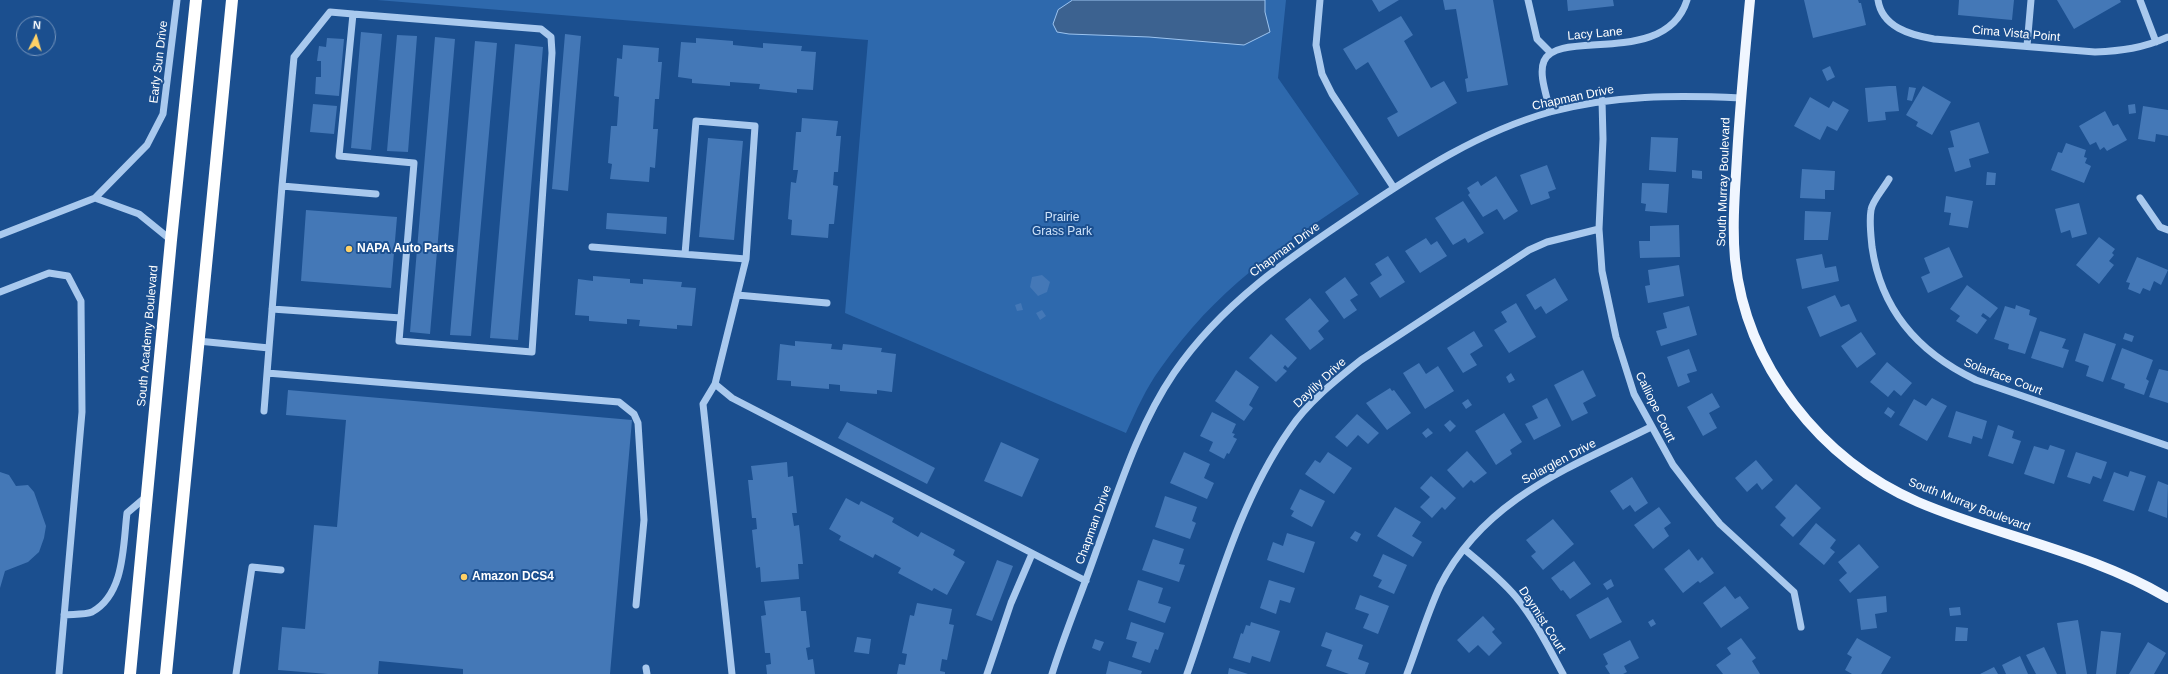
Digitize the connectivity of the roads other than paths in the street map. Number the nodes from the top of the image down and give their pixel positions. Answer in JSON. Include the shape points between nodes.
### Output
{"nodes":[{"id":1,"x":177,"y":0,"type":"edge"},
{"id":2,"x":196,"y":0,"type":"edge"},
{"id":3,"x":232,"y":0,"type":"edge"},
{"id":4,"x":1320,"y":0,"type":"edge"},
{"id":5,"x":1528,"y":0,"type":"edge"},
{"id":6,"x":1687,"y":0,"type":"edge"},
{"id":7,"x":1750,"y":0,"type":"edge"},
{"id":8,"x":1878,"y":0,"type":"edge"},
{"id":9,"x":2031,"y":0,"type":"edge"},
{"id":10,"x":2140,"y":0,"type":"edge"},
{"id":11,"x":353,"y":14,"type":"junction"},
{"id":12,"x":2168,"y":37,"type":"edge"},
{"id":13,"x":2156,"y":42,"type":"junction"},
{"id":14,"x":2027,"y":46,"type":"junction"},
{"id":15,"x":1550,"y":52,"type":"junction"},
{"id":16,"x":1741,"y":98,"type":"junction"},
{"id":17,"x":1602,"y":100,"type":"junction"},
{"id":18,"x":1550,"y":112,"type":"junction"},
{"id":19,"x":1889,"y":179,"type":"dead end"},
{"id":20,"x":282,"y":186,"type":"junction"},
{"id":21,"x":1394,"y":188,"type":"junction"},
{"id":22,"x":376,"y":194,"type":"dead end"},
{"id":23,"x":96,"y":198,"type":"junction"},
{"id":24,"x":2140,"y":198,"type":"dead end"},
{"id":25,"x":1599,"y":229,"type":"junction"},
{"id":26,"x":2168,"y":230,"type":"edge"},
{"id":27,"x":0,"y":235,"type":"edge"},
{"id":28,"x":171,"y":240,"type":"junction"},
{"id":29,"x":592,"y":247,"type":"dead end"},
{"id":30,"x":684,"y":254,"type":"junction"},
{"id":31,"x":746,"y":259,"type":"junction"},
{"id":32,"x":0,"y":292,"type":"edge"},
{"id":33,"x":737,"y":295,"type":"junction"},
{"id":34,"x":827,"y":303,"type":"dead end"},
{"id":35,"x":272,"y":309,"type":"junction"},
{"id":36,"x":401,"y":318,"type":"junction"},
{"id":37,"x":198,"y":341,"type":"junction"},
{"id":38,"x":269,"y":348,"type":"junction"},
{"id":39,"x":267,"y":373,"type":"junction"},
{"id":40,"x":714,"y":384,"type":"junction"},
{"id":41,"x":264,"y":411,"type":"dead end"},
{"id":42,"x":1651,"y":427,"type":"junction"},
{"id":43,"x":2168,"y":446,"type":"edge"},
{"id":44,"x":147,"y":496,"type":"junction"},
{"id":45,"x":1464,"y":549,"type":"junction"},
{"id":46,"x":1032,"y":554,"type":"junction"},
{"id":47,"x":281,"y":570,"type":"dead end"},
{"id":48,"x":1086,"y":581,"type":"junction"},
{"id":49,"x":2168,"y":598,"type":"edge"},
{"id":50,"x":636,"y":605,"type":"dead end"},
{"id":51,"x":64,"y":615,"type":"junction"},
{"id":52,"x":1801,"y":627,"type":"dead end"},
{"id":53,"x":59,"y":674,"type":"edge"},
{"id":54,"x":130,"y":674,"type":"edge"},
{"id":55,"x":166,"y":674,"type":"edge"},
{"id":56,"x":236,"y":674,"type":"edge"},
{"id":57,"x":732,"y":674,"type":"edge"},
{"id":58,"x":986,"y":674,"type":"edge"},
{"id":59,"x":1052,"y":674,"type":"edge"},
{"id":60,"x":1187,"y":674,"type":"edge"},
{"id":61,"x":1407,"y":674,"type":"edge"},
{"id":62,"x":1563,"y":674,"type":"edge"}],
"edges":[{"from":1,"to":23,"type":"street","name":"Early Sun Drive","via":[[163,114],[147,146]]},
{"from":2,"to":28,"type":"highway","name":"South Academy Boulevard"},
{"from":3,"to":37,"type":"highway"},
{"from":4,"to":21,"type":"street","via":[[1316,45],[1322,74],[1332,94]]},
{"from":5,"to":15,"type":"street","via":[[1537,39]]},
{"from":6,"to":15,"type":"street","name":"Lacy Lane","via":[[1682,13],[1672,24],[1649,37],[1619,43],[1562,48]]},
{"from":7,"to":16,"type":"main road","name":"South Murray Boulevard"},
{"from":8,"to":14,"type":"street","name":"Cima Vista Point","via":[[1883,16],[1892,24],[1916,36]]},
{"from":9,"to":14,"type":"street"},
{"from":10,"to":13,"type":"street"},
{"from":11,"to":20,"type":"street","via":[[330,12],[294,57]]},
{"from":11,"to":36,"type":"street","via":[[339,156],[414,163]]},
{"from":11,"to":36,"type":"street","via":[[541,29],[551,36],[552,53],[532,352],[399,341]]},
{"from":12,"to":13,"type":"street","name":"Cima Vista Point"},
{"from":13,"to":14,"type":"street","name":"Cima Vista Point","via":[[2118,51]]},
{"from":15,"to":18,"type":"street","via":[[1544,60],[1542,69]]},
{"from":16,"to":17,"type":"street","name":"Chapman Drive","via":[[1694,95]]},
{"from":16,"to":49,"type":"main road","name":"South Murray Boulevard","via":[[1735,192],[1735,260],[1751,327],[1763,354],[1798,411],[1851,463],[1881,483],[1918,502],[2104,567]]},
{"from":17,"to":18,"type":"street","name":"Chapman Drive"},
{"from":17,"to":25,"type":"street","name":"Calliope Court","via":[[1604,139]]},
{"from":18,"to":21,"type":"street","name":"Chapman Drive","via":[[1502,128],[1471,142]]},
{"from":19,"to":43,"type":"street","name":"Solarface Court","via":[[1871,209],[1871,239],[1875,265],[1896,315],[1917,340],[1956,371],[1976,380]]},
{"from":20,"to":22,"type":"street"},
{"from":20,"to":35,"type":"street"},
{"from":21,"to":48,"type":"street","name":"Chapman Drive","via":[[1263,278],[1238,299],[1189,354],[1157,400],[1142,430]]},
{"from":23,"to":27,"type":"street","name":"Early Sun Drive"},
{"from":23,"to":28,"type":"street","via":[[139,214]]},
{"from":24,"to":26,"type":"street","via":[[2160,226]]},
{"from":25,"to":42,"type":"street","name":"Calliope Court","via":[[1602,271],[1616,337],[1634,394]]},
{"from":25,"to":60,"type":"street","name":"Daylily Drive","via":[[1547,242],[1507,264],[1361,360],[1340,376],[1305,411],[1274,453],[1248,503]]},
{"from":28,"to":44,"type":"highway","name":"South Academy Boulevard"},
{"from":29,"to":30,"type":"street"},
{"from":30,"to":31,"type":"street"},
{"from":30,"to":31,"type":"street","via":[[696,121],[755,126]]},
{"from":31,"to":33,"type":"street"},
{"from":32,"to":51,"type":"street","via":[[49,273],[68,276],[81,301],[82,412]]},
{"from":33,"to":34,"type":"street"},
{"from":33,"to":40,"type":"street"},
{"from":35,"to":36,"type":"street"},
{"from":35,"to":38,"type":"street"},
{"from":37,"to":38,"type":"street"},
{"from":37,"to":55,"type":"highway"},
{"from":38,"to":39,"type":"street"},
{"from":39,"to":41,"type":"street"},
{"from":39,"to":50,"type":"street","via":[[619,402],[634,414],[638,423],[644,520]]},
{"from":40,"to":46,"type":"street","via":[[732,398]]},
{"from":40,"to":57,"type":"street","via":[[703,404]]},
{"from":42,"to":45,"type":"street","name":"Solarglen Drive","via":[[1540,482],[1502,509]]},
{"from":42,"to":52,"type":"street","name":"Calliope Court","via":[[1673,465],[1720,524],[1794,592]]},
{"from":44,"to":51,"type":"street","via":[[127,513],[119,574],[106,600],[91,612]]},
{"from":44,"to":54,"type":"highway","name":"South Academy Boulevard"},
{"from":45,"to":61,"type":"street","name":"Solarglen Drive","via":[[1441,586]]},
{"from":45,"to":62,"type":"street","name":"Daymist Court","via":[[1501,581],[1516,598],[1545,640]]},
{"from":46,"to":48,"type":"street"},
{"from":46,"to":58,"type":"street","via":[[1011,603]]},
{"from":47,"to":56,"type":"street","via":[[252,567]]},
{"from":48,"to":59,"type":"street","name":"Chapman Drive"},
{"from":51,"to":53,"type":"street"}]}
